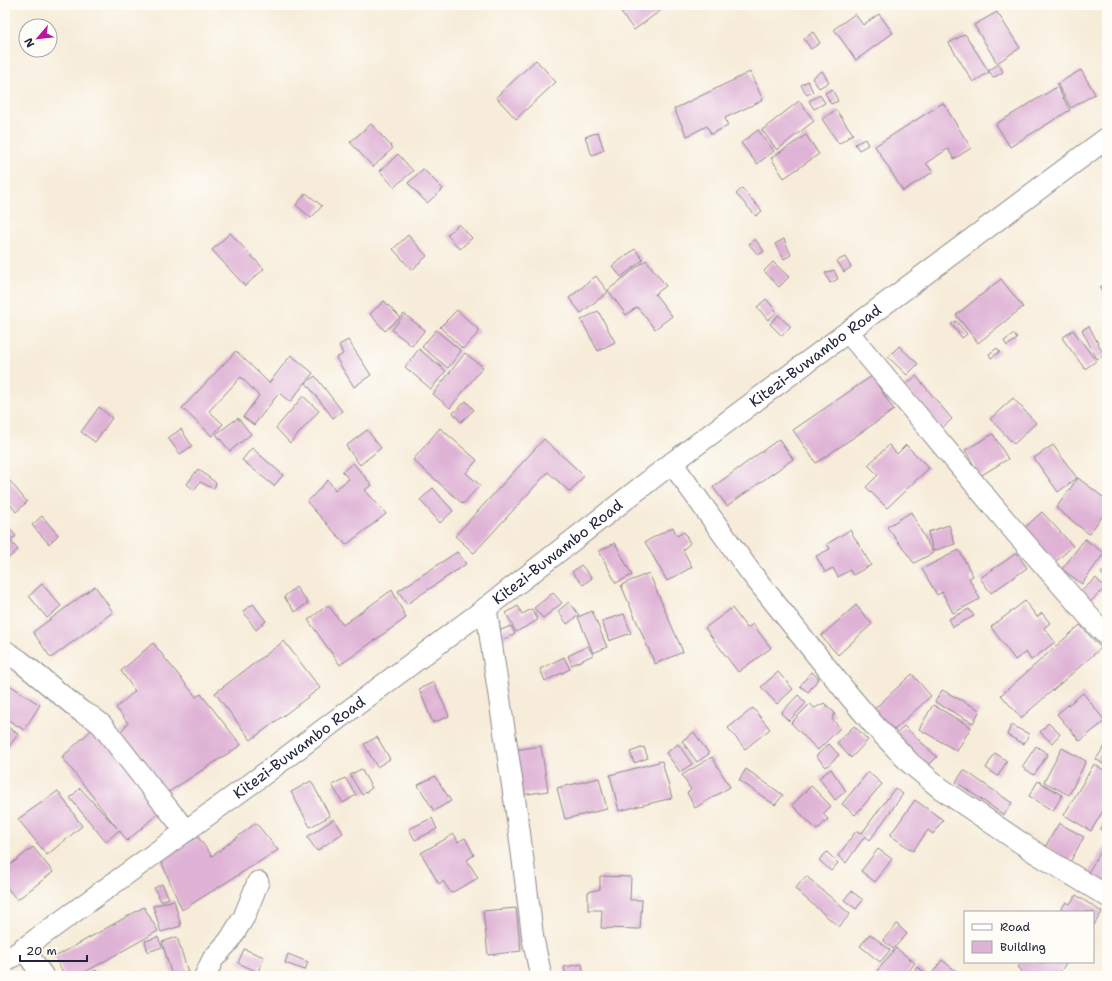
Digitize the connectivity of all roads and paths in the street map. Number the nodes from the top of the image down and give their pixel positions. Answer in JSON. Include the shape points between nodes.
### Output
{"nodes":[{"id":1,"x":1107,"y":138,"type":"edge"},
{"id":2,"x":848,"y":332,"type":"junction"},
{"id":3,"x":672,"y":464,"type":"junction"},
{"id":4,"x":486,"y":608,"type":"junction"},
{"id":5,"x":1107,"y":636,"type":"edge"},
{"id":6,"x":5,"y":651,"type":"edge"},
{"id":7,"x":186,"y":831,"type":"junction"},
{"id":8,"x":258,"y":882,"type":"dead end"},
{"id":9,"x":1107,"y":896,"type":"edge"},
{"id":10,"x":23,"y":948,"type":"junction"},
{"id":11,"x":5,"y":962,"type":"edge"},
{"id":12,"x":43,"y":976,"type":"edge"},
{"id":13,"x":205,"y":976,"type":"edge"},
{"id":14,"x":541,"y":976,"type":"edge"}],
"edges":[{"from":1,"to":2,"type":"street","name":"Kitezi-Buwambo Road"},
{"from":2,"to":3,"type":"street","name":"Kitezi-Buwambo Road"},
{"from":2,"to":5,"type":"street","via":[[1009,525]]},
{"from":3,"to":4,"type":"street","name":"Kitezi-Buwambo Road"},
{"from":3,"to":9,"type":"street","via":[[751,573],[874,726],[910,763],[980,816]]},
{"from":4,"to":7,"type":"street","name":"Kitezi-Buwambo Road"},
{"from":4,"to":14,"type":"street"},
{"from":6,"to":7,"type":"street","via":[[101,724]]},
{"from":7,"to":10,"type":"street","name":"Kitezi-Buwambo Road"},
{"from":8,"to":13,"type":"street","via":[[244,917],[229,941],[213,959]]},
{"from":10,"to":11,"type":"street","name":"Kitezi-Buwambo Road"},
{"from":10,"to":12,"type":"street"}]}
